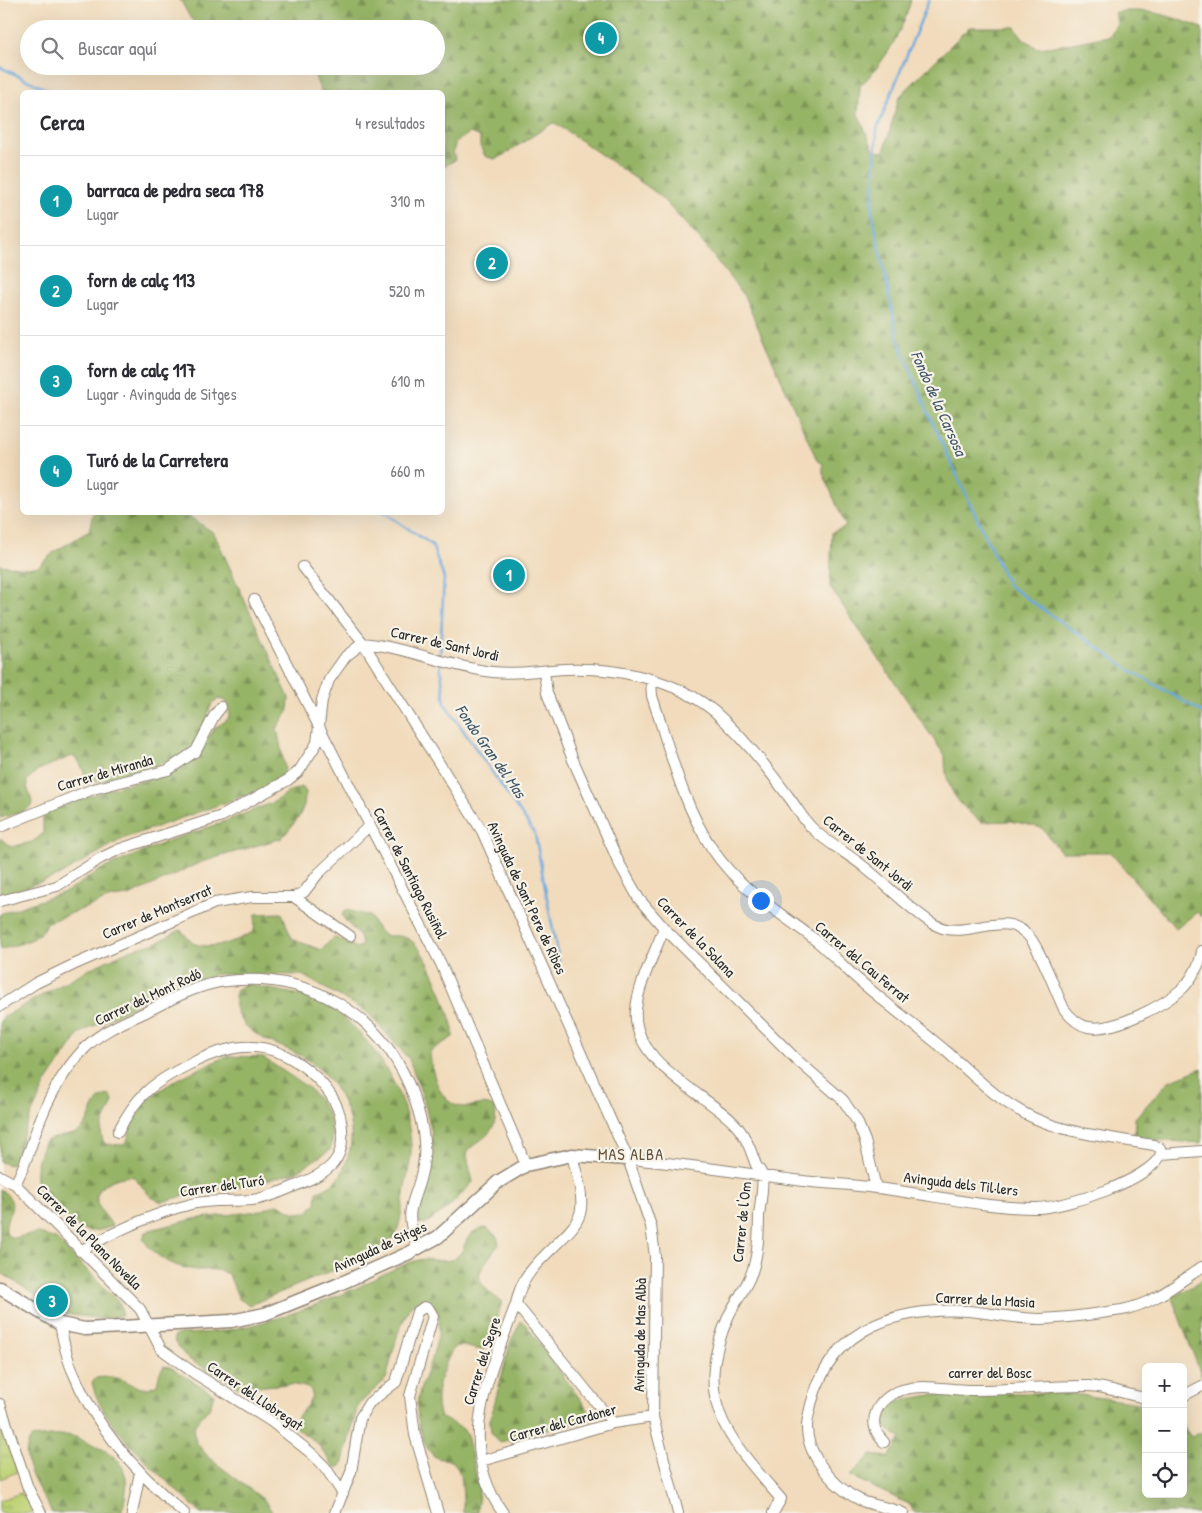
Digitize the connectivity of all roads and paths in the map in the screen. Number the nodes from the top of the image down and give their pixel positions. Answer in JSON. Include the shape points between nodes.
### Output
{"nodes":[{"id":1,"x":303,"y":567,"type":"dead end"},
{"id":2,"x":254,"y":600,"type":"dead end"},
{"id":3,"x":363,"y":643,"type":"junction"},
{"id":4,"x":544,"y":672,"type":"junction"},
{"id":5,"x":651,"y":681,"type":"junction"},
{"id":6,"x":221,"y":707,"type":"dead end"},
{"id":7,"x":319,"y":729,"type":"junction"},
{"id":8,"x":370,"y":826,"type":"junction"},
{"id":9,"x":0,"y":827,"type":"edge"},
{"id":10,"x":294,"y":898,"type":"junction"},
{"id":11,"x":0,"y":901,"type":"edge"},
{"id":12,"x":664,"y":928,"type":"junction"},
{"id":13,"x":350,"y":936,"type":"dead end"},
{"id":14,"x":1202,"y":951,"type":"edge"},
{"id":15,"x":0,"y":1006,"type":"edge"},
{"id":16,"x":118,"y":1132,"type":"dead end"},
{"id":17,"x":1202,"y":1151,"type":"edge"},
{"id":18,"x":1162,"y":1154,"type":"junction"},
{"id":19,"x":572,"y":1155,"type":"junction"},
{"id":20,"x":628,"y":1159,"type":"junction"},
{"id":21,"x":526,"y":1165,"type":"junction"},
{"id":22,"x":762,"y":1174,"type":"junction"},
{"id":23,"x":0,"y":1176,"type":"edge"},
{"id":24,"x":15,"y":1184,"type":"junction"},
{"id":25,"x":876,"y":1188,"type":"junction"},
{"id":26,"x":418,"y":1249,"type":"junction"},
{"id":27,"x":80,"y":1251,"type":"junction"},
{"id":28,"x":1202,"y":1267,"type":"edge"},
{"id":29,"x":0,"y":1288,"type":"edge"},
{"id":30,"x":516,"y":1304,"type":"junction"},
{"id":31,"x":60,"y":1324,"type":"junction"},
{"id":32,"x":150,"y":1326,"type":"junction"},
{"id":33,"x":396,"y":1382,"type":"junction"},
{"id":34,"x":411,"y":1386,"type":"junction"},
{"id":35,"x":1202,"y":1386,"type":"edge"},
{"id":36,"x":1187,"y":1394,"type":"edge"},
{"id":37,"x":1142,"y":1397,"type":"edge"},
{"id":38,"x":0,"y":1404,"type":"edge"},
{"id":39,"x":654,"y":1417,"type":"junction"},
{"id":40,"x":613,"y":1423,"type":"junction"},
{"id":41,"x":884,"y":1442,"type":"dead end"},
{"id":42,"x":481,"y":1461,"type":"junction"},
{"id":43,"x":140,"y":1472,"type":"junction"},
{"id":44,"x":342,"y":1494,"type":"junction"},
{"id":45,"x":41,"y":1513,"type":"edge"},
{"id":46,"x":132,"y":1513,"type":"edge"},
{"id":47,"x":184,"y":1513,"type":"edge"},
{"id":48,"x":335,"y":1513,"type":"edge"},
{"id":49,"x":438,"y":1513,"type":"edge"},
{"id":50,"x":503,"y":1513,"type":"edge"},
{"id":51,"x":678,"y":1513,"type":"edge"},
{"id":52,"x":773,"y":1513,"type":"edge"},
{"id":53,"x":903,"y":1513,"type":"edge"}],
"edges":[{"from":1,"to":3,"type":"street","name":"Avinguda de Sant Pere de Ribes"},
{"from":2,"to":7,"type":"street","name":"Carrer de Santiago Rusiñol"},
{"from":3,"to":4,"type":"street","name":"Carrer de Sant Jordi","via":[[385,645],[492,672]]},
{"from":3,"to":7,"type":"street","via":[[346,656],[329,680],[322,700]]},
{"from":3,"to":20,"type":"street","name":"Avinguda de Sant Pere de Ribes","via":[[482,832]]},
{"from":4,"to":5,"type":"street","name":"Carrer de Sant Jordi","via":[[565,669],[605,671]]},
{"from":4,"to":12,"type":"street","name":"Carrer de la Solana","via":[[547,693],[595,813],[639,899]]},
{"from":5,"to":14,"type":"street","name":"Carrer de Sant Jordi","via":[[680,691],[714,712],[746,746],[810,826],[932,924],[948,931],[1007,923],[1021,930],[1031,940],[1064,1009],[1078,1023],[1088,1027],[1109,1026],[1164,1002],[1184,986]]},
{"from":5,"to":18,"type":"street","name":"Carrer del Cau Ferrat","via":[[652,696],[685,794],[714,851],[739,881],[764,904],[814,939],[860,982],[1009,1104],[1036,1119],[1095,1135],[1154,1145]]},
{"from":6,"to":9,"type":"street","name":"Carrer de Miranda","via":[[196,751],[168,770],[93,789]]},
{"from":7,"to":8,"type":"street","name":"Carrer de Santiago Rusiñol"},
{"from":7,"to":11,"type":"street","via":[[317,743],[299,771],[236,809],[120,849],[56,886]]},
{"from":8,"to":10,"type":"street","via":[[324,868],[304,892]]},
{"from":8,"to":21,"type":"street","name":"Carrer de Santiago Rusiñol","via":[[440,964]]},
{"from":10,"to":13,"type":"street"},
{"from":10,"to":15,"type":"street","name":"Carrer de Montserrat","via":[[252,897],[215,903],[65,969]]},
{"from":12,"to":22,"type":"street","name":"Carrer de l'Om","via":[[636,1010],[642,1043],[668,1071],[733,1122],[748,1143]]},
{"from":12,"to":25,"type":"street","name":"Carrer de la Solana","via":[[797,1060],[843,1100],[865,1141]]},
{"from":16,"to":27,"type":"street","name":"Carrer del Turó","via":[[146,1089],[208,1055],[230,1047],[247,1046],[264,1048],[284,1056],[300,1064],[320,1081],[331,1095],[342,1128],[339,1156],[322,1174],[268,1197],[189,1204],[160,1213]]},
{"from":17,"to":18,"type":"street"},
{"from":18,"to":25,"type":"street","name":"Avinguda dels Til·lers","via":[[1142,1171],[1105,1192],[1039,1208],[992,1206]]},
{"from":19,"to":20,"type":"street","name":"Avinguda de Sitges"},
{"from":19,"to":21,"type":"street","name":"Avinguda de Sitges"},
{"from":19,"to":30,"type":"street","name":"Carrer del Segre","via":[[581,1211],[567,1232],[526,1276]]},
{"from":20,"to":22,"type":"street","name":"Avinguda de Sitges"},
{"from":20,"to":39,"type":"street","name":"Avinguda de Mas Albà","via":[[651,1226],[656,1256]]},
{"from":21,"to":26,"type":"street","name":"Avinguda de Sitges","via":[[498,1182],[455,1224]]},
{"from":22,"to":25,"type":"street","name":"Avinguda dels Til·lers"},
{"from":22,"to":52,"type":"street","name":"Carrer de l'Om","via":[[755,1259],[750,1277],[729,1315],[717,1349],[714,1370],[722,1423],[735,1445],[781,1499]]},
{"from":23,"to":24,"type":"street","name":"Carrer de la Plana Novella"},
{"from":24,"to":26,"type":"street","name":"Carrer del Mont Rodó","via":[[23,1171],[48,1103],[65,1074],[95,1038],[201,987],[226,980],[258,980],[301,987],[351,1009],[370,1025],[398,1064],[409,1085],[424,1138],[424,1164],[409,1210]]},
{"from":24,"to":27,"type":"street","name":"Carrer de la Plana Novella"},
{"from":26,"to":32,"type":"street","name":"Avinguda de Sitges","via":[[265,1314],[231,1321]]},
{"from":27,"to":32,"type":"street","name":"Carrer de la Plana Novella","via":[[140,1309]]},
{"from":28,"to":53,"type":"street","name":"Carrer de la Masia","via":[[1160,1296],[1124,1309],[1039,1319],[946,1310],[890,1318],[858,1333],[840,1348],[825,1369],[811,1403],[806,1430],[823,1469],[839,1485],[862,1501]]},
{"from":29,"to":31,"type":"street","name":"Avinguda de Sitges"},
{"from":30,"to":40,"type":"street","name":"Carrer del Segre"},
{"from":30,"to":42,"type":"street","name":"Carrer del Segre","via":[[483,1398],[477,1441]]},
{"from":31,"to":32,"type":"street","name":"Avinguda de Sitges","via":[[85,1329]]},
{"from":31,"to":43,"type":"street","via":[[77,1381],[97,1418]]},
{"from":32,"to":44,"type":"street","name":"Carrer del Llobregat","via":[[161,1349],[272,1422],[325,1467]]},
{"from":33,"to":34,"type":"street"},
{"from":33,"to":34,"type":"street","via":[[417,1312],[427,1308],[433,1316]]},
{"from":33,"to":44,"type":"street","via":[[369,1404],[360,1418],[351,1472]]},
{"from":34,"to":49,"type":"street","via":[[411,1417]]},
{"from":35,"to":36,"type":"street"},
{"from":37,"to":41,"type":"street","name":"carrer del Bosc","via":[[1091,1386],[901,1390],[879,1406],[874,1415],[873,1422]]},
{"from":38,"to":45,"type":"street","via":[[28,1488]]},
{"from":39,"to":40,"type":"street","name":"Carrer del Cardoner"},
{"from":39,"to":51,"type":"street","name":"Avinguda de Mas Albà"},
{"from":40,"to":42,"type":"street","name":"Carrer del Cardoner"},
{"from":42,"to":50,"type":"street","name":"Carrer del Segre","via":[[495,1502]]},
{"from":43,"to":46,"type":"street"},
{"from":43,"to":47,"type":"street"},
{"from":44,"to":48,"type":"street"}]}
